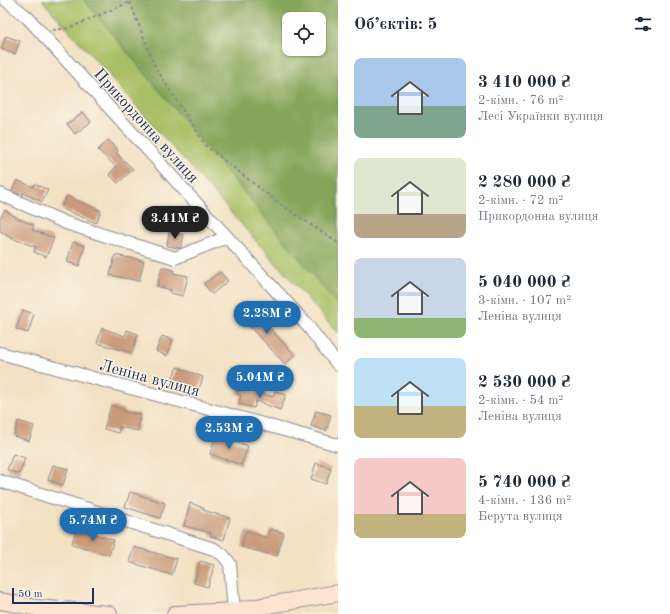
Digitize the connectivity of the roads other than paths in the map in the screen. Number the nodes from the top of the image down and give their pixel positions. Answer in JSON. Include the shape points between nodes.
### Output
{"nodes":[{"id":1,"x":6,"y":0,"type":"edge"},
{"id":2,"x":0,"y":194,"type":"edge"},
{"id":3,"x":227,"y":237,"type":"junction"},
{"id":4,"x":0,"y":353,"type":"edge"},
{"id":5,"x":338,"y":365,"type":"edge"},
{"id":6,"x":338,"y":445,"type":"edge"},
{"id":7,"x":0,"y":481,"type":"edge"},
{"id":8,"x":338,"y":593,"type":"edge"},
{"id":9,"x":0,"y":601,"type":"edge"},
{"id":10,"x":234,"y":611,"type":"junction"},
{"id":11,"x":109,"y":614,"type":"edge"},
{"id":12,"x":176,"y":614,"type":"edge"}],
"edges":[{"from":1,"to":3,"type":"street","name":"Прикордонна вулиця","via":[[27,17]]},
{"from":2,"to":3,"type":"street","via":[[66,223],[175,258]]},
{"from":3,"to":5,"type":"street","name":"Прикордонна вулиця","via":[[307,325]]},
{"from":4,"to":6,"type":"street","name":"Леніна вулиця"},
{"from":7,"to":10,"type":"street","via":[[214,549],[230,564]]},
{"from":8,"to":10,"type":"main road"},
{"from":9,"to":11,"type":"main road","via":[[37,608]]},
{"from":10,"to":12,"type":"main road"}]}
